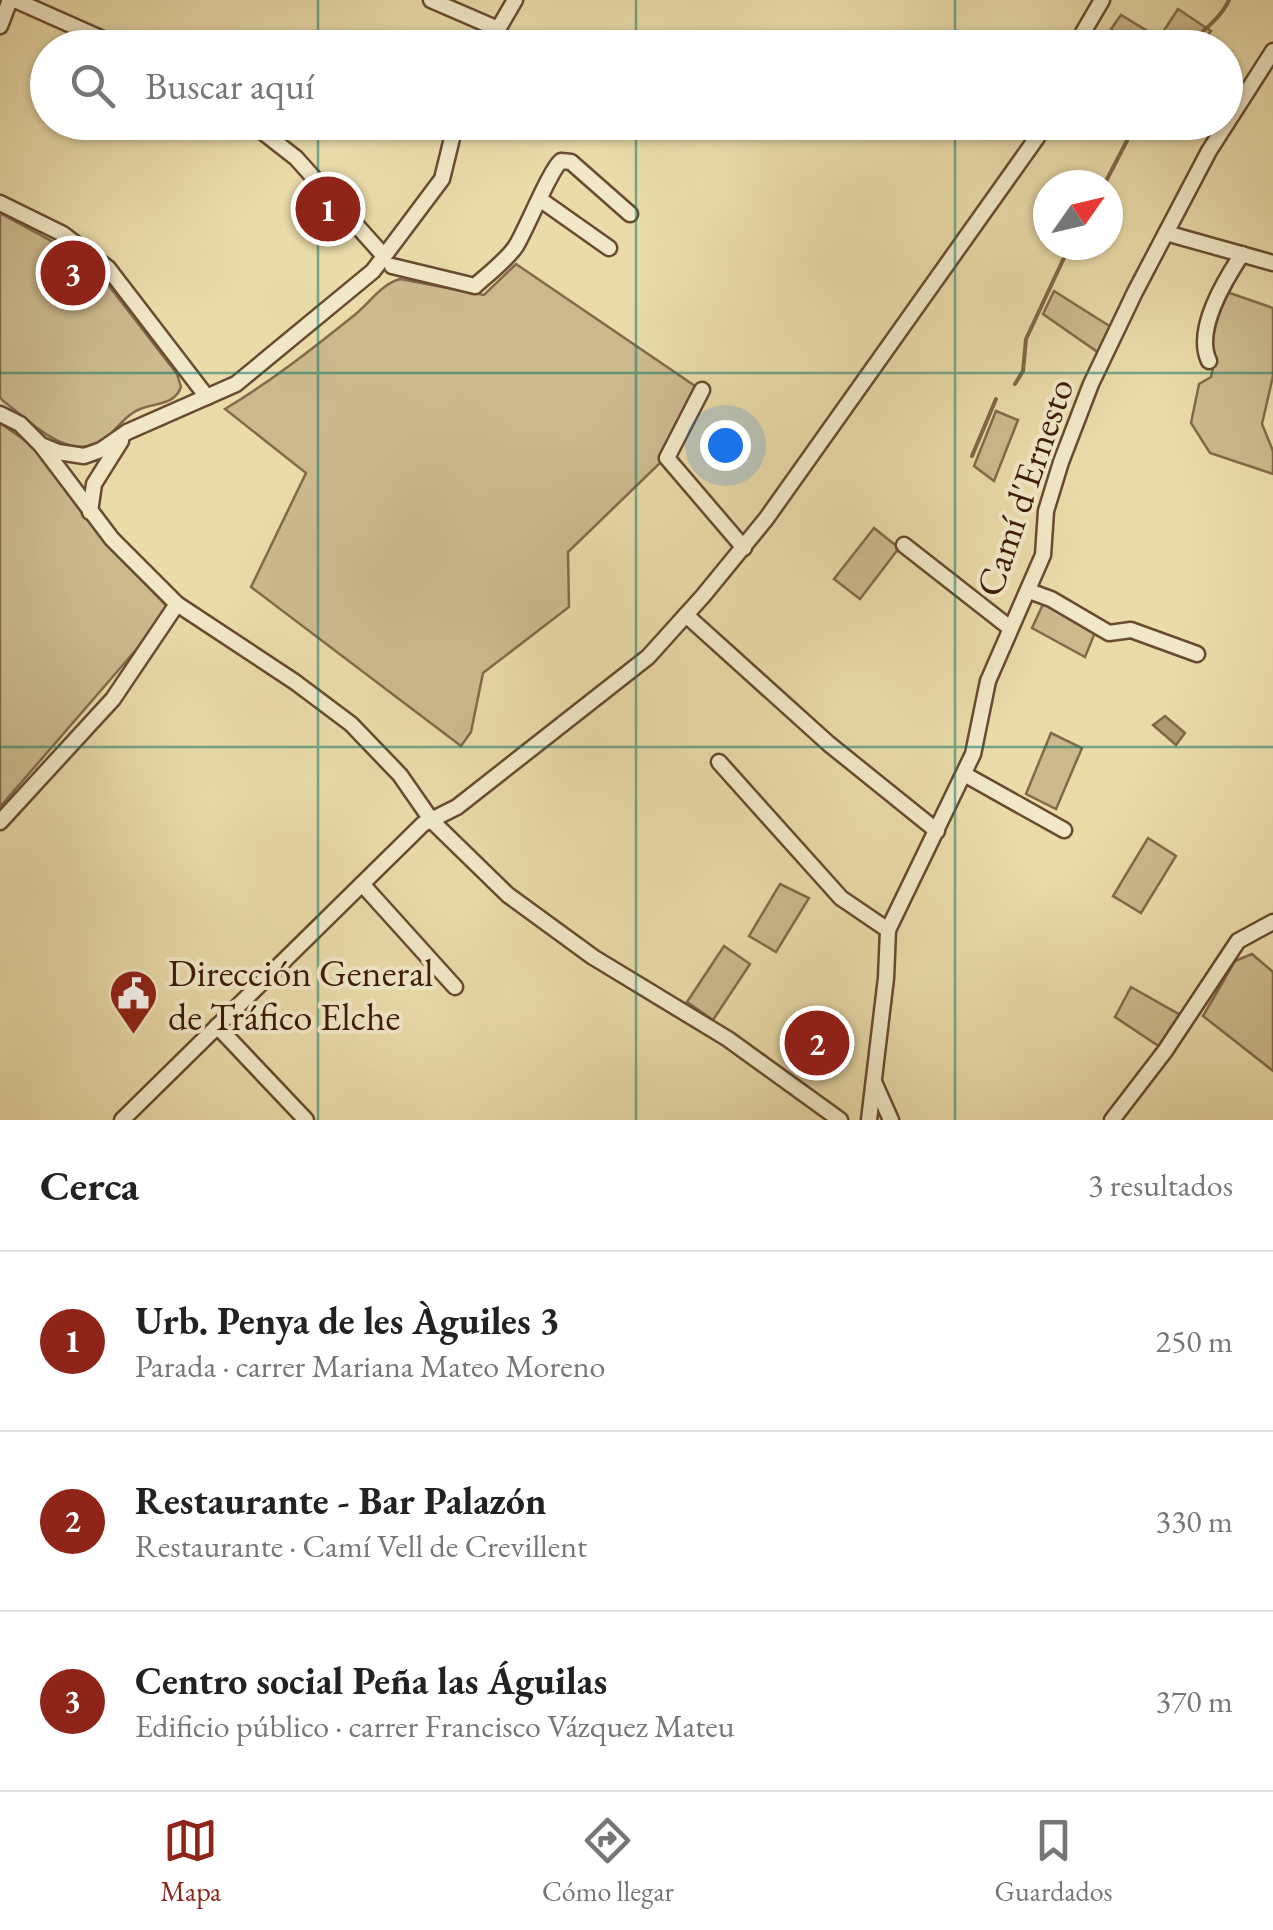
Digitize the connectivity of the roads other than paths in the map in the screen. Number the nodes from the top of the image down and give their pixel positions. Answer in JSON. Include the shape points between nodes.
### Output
{"nodes":[{"id":1,"x":13,"y":0,"type":"edge"},
{"id":2,"x":431,"y":0,"type":"edge"},
{"id":3,"x":515,"y":0,"type":"edge"},
{"id":4,"x":1102,"y":0,"type":"edge"},
{"id":5,"x":0,"y":26,"type":"edge"},
{"id":6,"x":498,"y":29,"type":"joint"},
{"id":7,"x":81,"y":30,"type":"edge"},
{"id":8,"x":1084,"y":30,"type":"edge"},
{"id":9,"x":1273,"y":52,"type":"edge"},
{"id":10,"x":1243,"y":98,"type":"edge"},
{"id":11,"x":273,"y":140,"type":"edge"},
{"id":12,"x":452,"y":140,"type":"edge"},
{"id":13,"x":1036,"y":140,"type":"edge"},
{"id":14,"x":1215,"y":140,"type":"edge"},
{"id":15,"x":541,"y":200,"type":"junction"},
{"id":16,"x":0,"y":203,"type":"edge"},
{"id":17,"x":630,"y":214,"type":"dead end"},
{"id":18,"x":1166,"y":233,"type":"junction"},
{"id":19,"x":610,"y":248,"type":"dead end"},
{"id":20,"x":1242,"y":254,"type":"junction"},
{"id":21,"x":388,"y":261,"type":"junction"},
{"id":22,"x":1273,"y":263,"type":"edge"},
{"id":23,"x":1209,"y":361,"type":"dead end"},
{"id":24,"x":702,"y":390,"type":"dead end"},
{"id":25,"x":206,"y":397,"type":"junction"},
{"id":26,"x":0,"y":414,"type":"edge"},
{"id":27,"x":127,"y":432,"type":"junction"},
{"id":28,"x":41,"y":445,"type":"junction"},
{"id":29,"x":79,"y":457,"type":"junction"},
{"id":30,"x":100,"y":474,"type":"junction"},
{"id":31,"x":67,"y":482,"type":"junction"},
{"id":32,"x":90,"y":512,"type":"junction"},
{"id":33,"x":904,"y":545,"type":"dead end"},
{"id":34,"x":744,"y":548,"type":"junction"},
{"id":35,"x":1028,"y":592,"type":"junction"},
{"id":36,"x":177,"y":604,"type":"junction"},
{"id":37,"x":686,"y":615,"type":"junction"},
{"id":38,"x":1010,"y":628,"type":"junction"},
{"id":39,"x":1197,"y":654,"type":"dead end"},
{"id":40,"x":719,"y":762,"type":"dead end"},
{"id":41,"x":964,"y":774,"type":"junction"},
{"id":42,"x":0,"y":822,"type":"edge"},
{"id":43,"x":432,"y":822,"type":"junction"},
{"id":44,"x":1064,"y":830,"type":"dead end"},
{"id":45,"x":936,"y":831,"type":"junction"},
{"id":46,"x":362,"y":884,"type":"junction"},
{"id":47,"x":345,"y":901,"type":"junction"},
{"id":48,"x":394,"y":922,"type":"junction"},
{"id":49,"x":1273,"y":922,"type":"edge"},
{"id":50,"x":888,"y":930,"type":"junction"},
{"id":51,"x":455,"y":987,"type":"dead end"},
{"id":52,"x":217,"y":1026,"type":"junction"},
{"id":53,"x":875,"y":1083,"type":"junction"},
{"id":54,"x":122,"y":1120,"type":"edge"},
{"id":55,"x":306,"y":1120,"type":"edge"},
{"id":56,"x":840,"y":1120,"type":"edge"},
{"id":57,"x":869,"y":1120,"type":"edge"},
{"id":58,"x":891,"y":1120,"type":"edge"},
{"id":59,"x":1112,"y":1120,"type":"edge"}],
"edges":[{"from":1,"to":5,"type":"street"},
{"from":1,"to":7,"type":"street"},
{"from":2,"to":6,"type":"street"},
{"from":3,"to":6,"type":"street"},
{"from":4,"to":8,"type":"street"},
{"from":9,"to":10,"type":"street","name":"Camí d'Ernesto"},
{"from":11,"to":21,"type":"street"},
{"from":12,"to":21,"type":"street","via":[[442,178]]},
{"from":13,"to":34,"type":"street"},
{"from":14,"to":18,"type":"street","name":"Camí d'Ernesto"},
{"from":15,"to":17,"type":"street","via":[[555,166],[570,162]]},
{"from":15,"to":19,"type":"street"},
{"from":15,"to":21,"type":"street","via":[[514,249],[475,286]]},
{"from":16,"to":25,"type":"street","via":[[89,250]]},
{"from":18,"to":20,"type":"street"},
{"from":18,"to":35,"type":"street","name":"Camí d'Ernesto","via":[[1091,384],[1061,462],[1046,511],[1044,555]]},
{"from":20,"to":22,"type":"street"},
{"from":20,"to":23,"type":"street","via":[[1219,289],[1204,347]]},
{"from":21,"to":25,"type":"street","via":[[236,384]]},
{"from":24,"to":34,"type":"street","via":[[667,458]]},
{"from":25,"to":27,"type":"street"},
{"from":26,"to":28,"type":"street"},
{"from":27,"to":29,"type":"street"},
{"from":27,"to":30,"type":"street"},
{"from":28,"to":29,"type":"street"},
{"from":28,"to":31,"type":"street"},
{"from":29,"to":31,"type":"street"},
{"from":30,"to":31,"type":"street","via":[[86,483]]},
{"from":30,"to":32,"type":"street"},
{"from":31,"to":32,"type":"street"},
{"from":32,"to":36,"type":"street"},
{"from":33,"to":38,"type":"street"},
{"from":34,"to":37,"type":"street"},
{"from":35,"to":38,"type":"street","name":"Camí d'Ernesto"},
{"from":35,"to":39,"type":"street","via":[[1109,634],[1132,630]]},
{"from":36,"to":42,"type":"street","via":[[113,699]]},
{"from":36,"to":43,"type":"street","via":[[351,724],[400,775]]},
{"from":37,"to":43,"type":"street","via":[[608,690]]},
{"from":37,"to":45,"type":"street"},
{"from":38,"to":41,"type":"street","name":"Camí d'Ernesto","via":[[988,681]]},
{"from":40,"to":50,"type":"street","via":[[842,898]]},
{"from":41,"to":44,"type":"street"},
{"from":41,"to":45,"type":"street","name":"Camí d'Ernesto"},
{"from":43,"to":46,"type":"street","via":[[422,824]]},
{"from":43,"to":56,"type":"street","via":[[548,927],[728,1039]]},
{"from":45,"to":50,"type":"street","name":"Camí d'Ernesto"},
{"from":46,"to":47,"type":"street"},
{"from":46,"to":48,"type":"street"},
{"from":47,"to":48,"type":"street","via":[[362,901]]},
{"from":47,"to":52,"type":"street"},
{"from":48,"to":51,"type":"street"},
{"from":49,"to":59,"type":"street","via":[[1238,941]]},
{"from":50,"to":53,"type":"street","name":"Camí d'Ernesto"},
{"from":52,"to":54,"type":"street"},
{"from":52,"to":55,"type":"street"},
{"from":53,"to":57,"type":"street","name":"Camí d'Ernesto"},
{"from":53,"to":58,"type":"street"}]}
